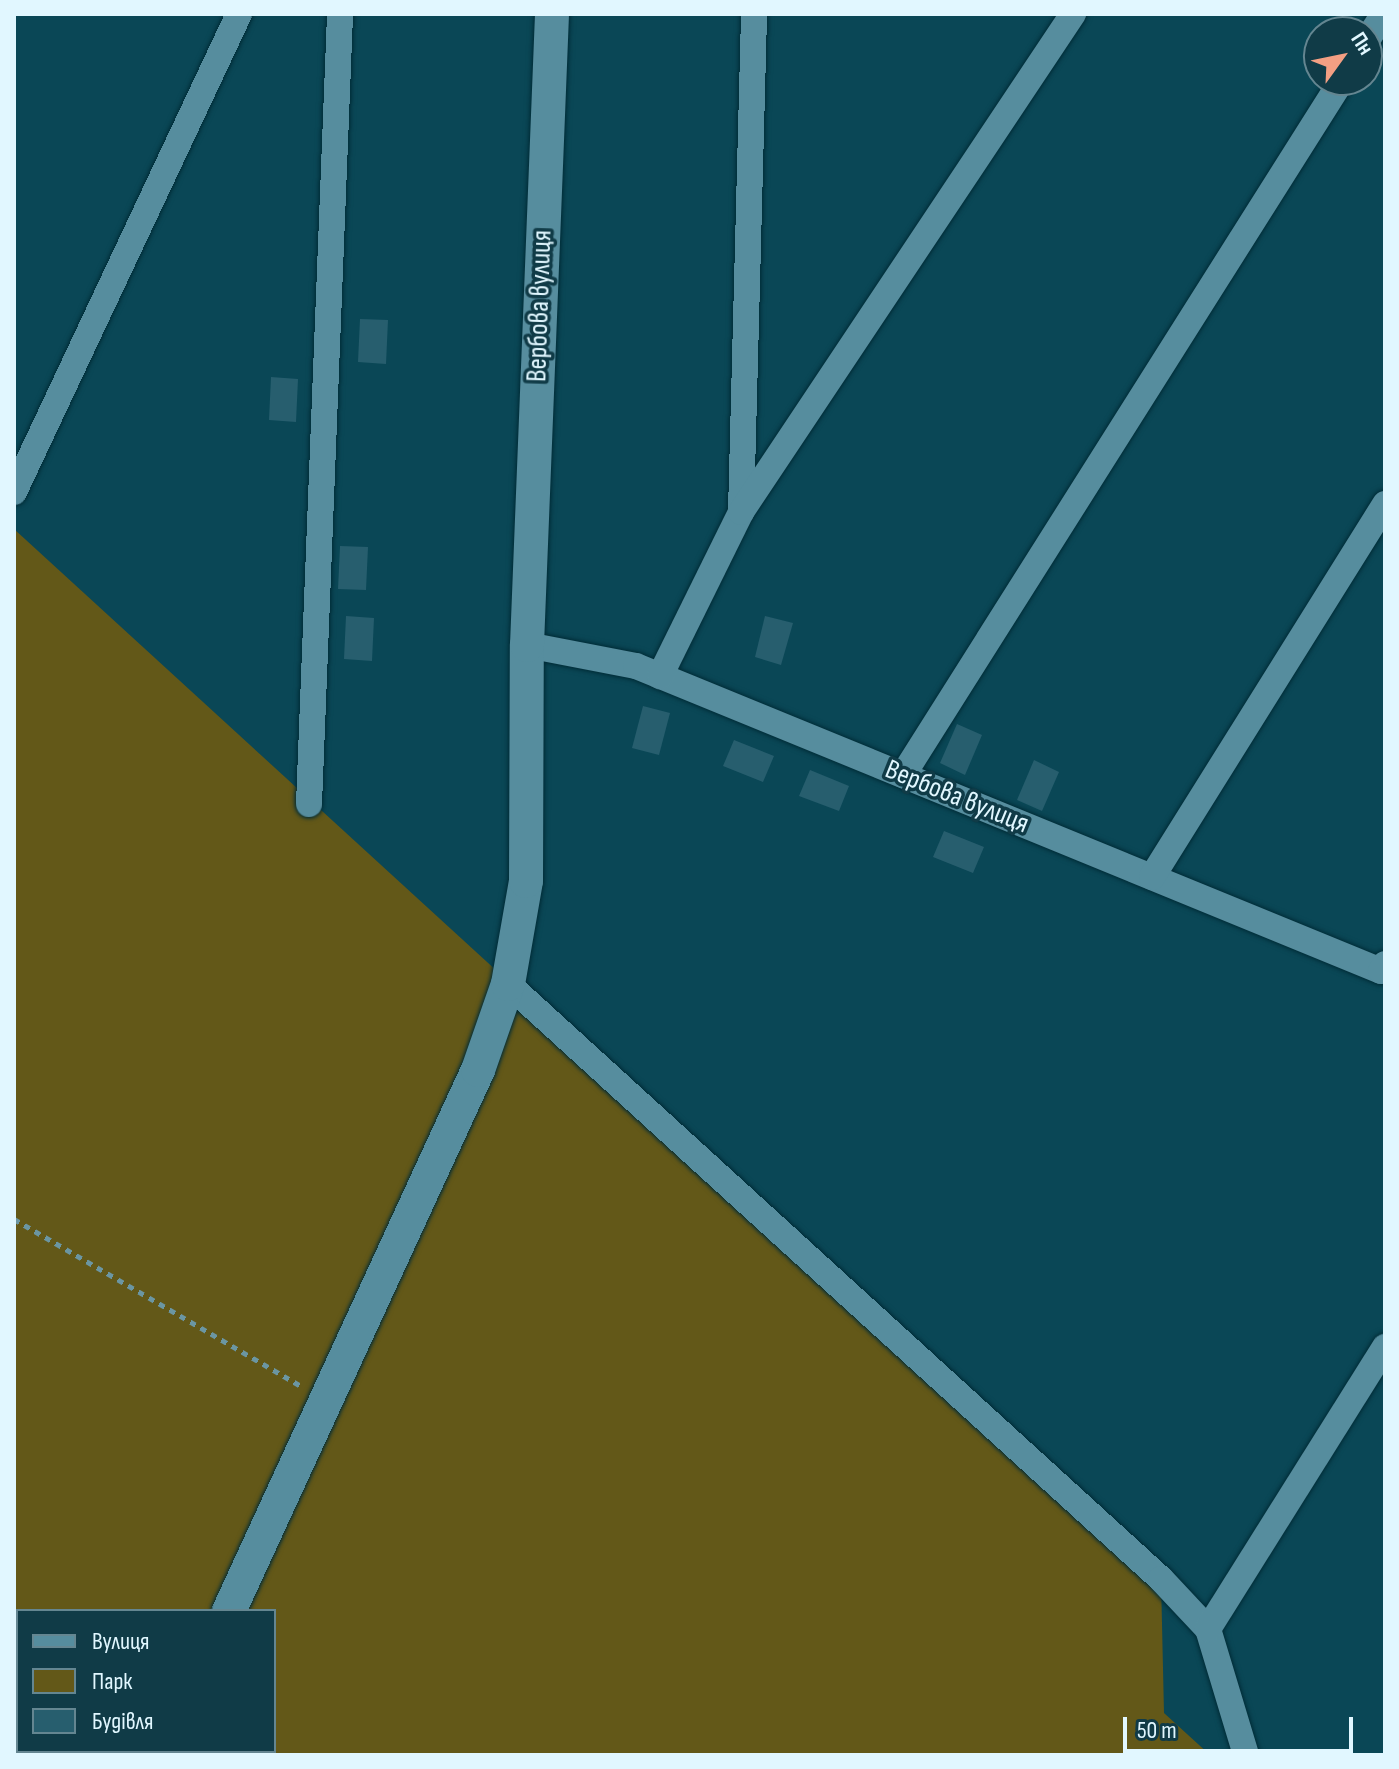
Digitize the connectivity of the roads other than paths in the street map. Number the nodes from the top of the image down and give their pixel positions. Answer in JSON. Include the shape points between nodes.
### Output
{"nodes":[{"id":1,"x":239,"y":14,"type":"edge"},
{"id":2,"x":340,"y":14,"type":"edge"},
{"id":3,"x":552,"y":14,"type":"edge"},
{"id":4,"x":1073,"y":14,"type":"edge"},
{"id":5,"x":755,"y":17,"type":"edge"},
{"id":6,"x":1332,"y":96,"type":"edge"},
{"id":7,"x":14,"y":492,"type":"edge"},
{"id":8,"x":1385,"y":504,"type":"edge"},
{"id":9,"x":741,"y":512,"type":"junction"},
{"id":10,"x":527,"y":645,"type":"junction"},
{"id":11,"x":660,"y":676,"type":"junction"},
{"id":12,"x":903,"y":775,"type":"junction"},
{"id":13,"x":309,"y":804,"type":"dead end"},
{"id":14,"x":1152,"y":877,"type":"junction"},
{"id":15,"x":1383,"y":968,"type":"edge"},
{"id":16,"x":508,"y":984,"type":"junction"},
{"id":17,"x":1385,"y":1347,"type":"edge"},
{"id":18,"x":230,"y":1609,"type":"edge"},
{"id":19,"x":1208,"y":1629,"type":"junction"},
{"id":20,"x":1246,"y":1755,"type":"edge"}],
"edges":[{"from":1,"to":7,"type":"street"},
{"from":2,"to":13,"type":"street"},
{"from":3,"to":10,"type":"street","name":"Вербова вулиця"},
{"from":4,"to":9,"type":"street"},
{"from":5,"to":9,"type":"street"},
{"from":6,"to":12,"type":"street"},
{"from":8,"to":14,"type":"street"},
{"from":9,"to":11,"type":"street"},
{"from":10,"to":11,"type":"street","name":"Вербова вулиця"},
{"from":10,"to":16,"type":"street","name":"Вербова вулиця","via":[[526,881]]},
{"from":11,"to":12,"type":"street","name":"Вербова вулиця"},
{"from":12,"to":14,"type":"street","name":"Вербова вулиця"},
{"from":14,"to":15,"type":"street","name":"Вербова вулиця"},
{"from":16,"to":18,"type":"street","name":"Вербова вулиця","via":[[478,1070]]},
{"from":16,"to":19,"type":"street"},
{"from":17,"to":19,"type":"street"},
{"from":19,"to":20,"type":"street"}]}
